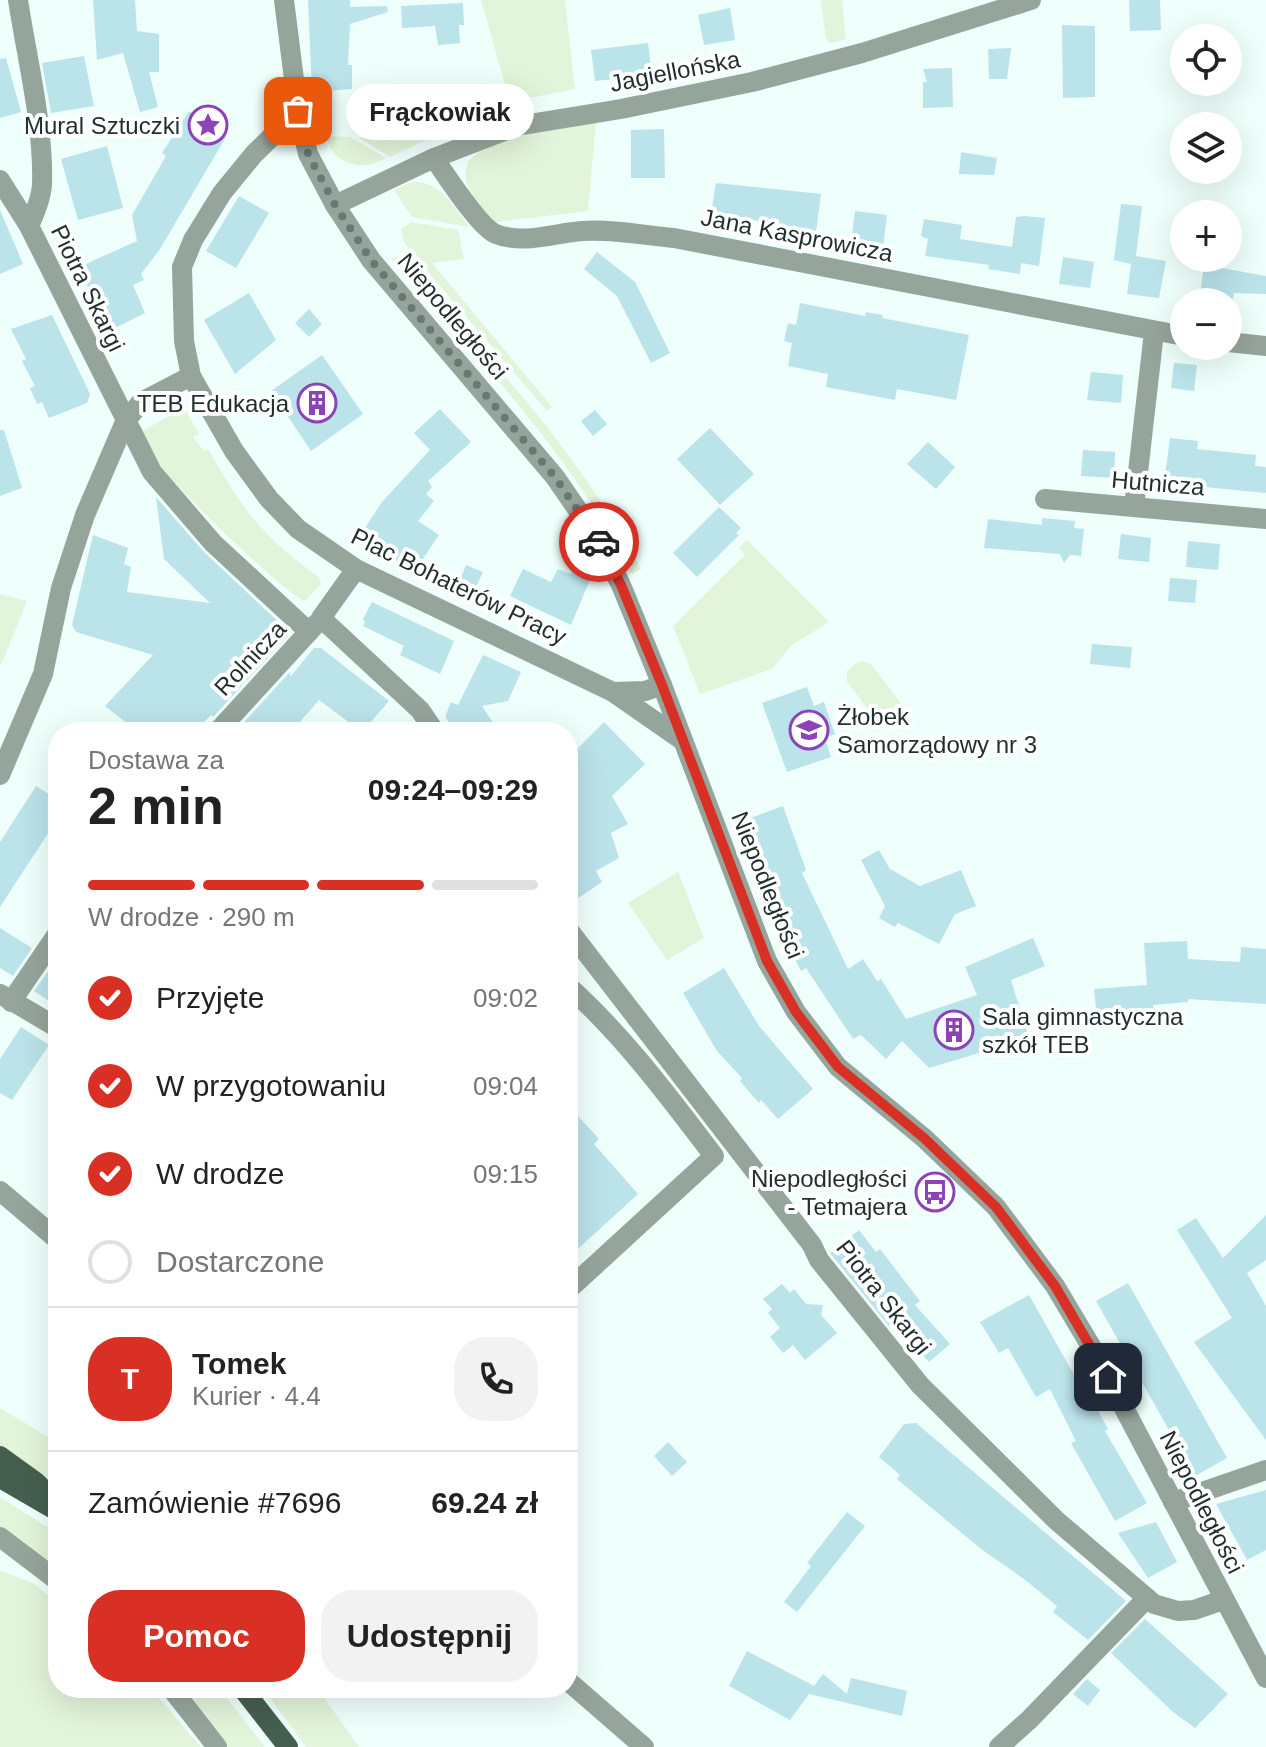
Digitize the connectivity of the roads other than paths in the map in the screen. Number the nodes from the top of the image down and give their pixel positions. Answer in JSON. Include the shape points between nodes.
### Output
{"nodes":[{"id":1,"x":18,"y":0,"type":"edge"},
{"id":2,"x":284,"y":0,"type":"edge"},
{"id":3,"x":1031,"y":0,"type":"edge"},
{"id":4,"x":298,"y":111,"type":"junction"},
{"id":5,"x":434,"y":158,"type":"junction"},
{"id":6,"x":0,"y":180,"type":"edge"},
{"id":7,"x":335,"y":205,"type":"junction"},
{"id":8,"x":29,"y":226,"type":"junction"},
{"id":9,"x":1154,"y":332,"type":"junction"},
{"id":10,"x":1170,"y":334,"type":"edge"},
{"id":11,"x":1242,"y":343,"type":"edge"},
{"id":12,"x":1266,"y":346,"type":"edge"},
{"id":13,"x":191,"y":376,"type":"junction"},
{"id":14,"x":125,"y":422,"type":"junction"},
{"id":15,"x":1045,"y":499,"type":"dead end"},
{"id":16,"x":1134,"y":507,"type":"junction"},
{"id":17,"x":1266,"y":519,"type":"edge"},
{"id":18,"x":356,"y":569,"type":"junction"},
{"id":19,"x":315,"y":625,"type":"junction"},
{"id":20,"x":662,"y":685,"type":"junction"},
{"id":21,"x":613,"y":692,"type":"junction"},
{"id":22,"x":226,"y":722,"type":"edge"},
{"id":23,"x":428,"y":722,"type":"edge"},
{"id":24,"x":682,"y":740,"type":"junction"},
{"id":25,"x":0,"y":775,"type":"edge"},
{"id":26,"x":578,"y":942,"type":"edge"},
{"id":27,"x":48,"y":946,"type":"edge"},
{"id":28,"x":578,"y":995,"type":"edge"},
{"id":29,"x":6,"y":998,"type":"edge"},
{"id":30,"x":48,"y":1022,"type":"edge"},
{"id":31,"x":0,"y":1191,"type":"edge"},
{"id":32,"x":48,"y":1232,"type":"edge"},
{"id":33,"x":578,"y":1281,"type":"edge"},
{"id":34,"x":0,"y":1456,"type":"edge"},
{"id":35,"x":1266,"y":1470,"type":"edge"},
{"id":36,"x":0,"y":1478,"type":"edge"},
{"id":37,"x":48,"y":1494,"type":"edge"},
{"id":38,"x":1173,"y":1502,"type":"junction"},
{"id":39,"x":48,"y":1506,"type":"edge"},
{"id":40,"x":0,"y":1537,"type":"edge"},
{"id":41,"x":48,"y":1573,"type":"edge"},
{"id":42,"x":1147,"y":1598,"type":"junction"},
{"id":43,"x":1223,"y":1600,"type":"junction"},
{"id":44,"x":1266,"y":1678,"type":"edge"},
{"id":45,"x":578,"y":1690,"type":"edge"},
{"id":46,"x":179,"y":1698,"type":"edge"},
{"id":47,"x":250,"y":1698,"type":"edge"},
{"id":48,"x":217,"y":1747,"type":"edge"},
{"id":49,"x":288,"y":1747,"type":"edge"},
{"id":50,"x":644,"y":1747,"type":"edge"},
{"id":51,"x":999,"y":1747,"type":"edge"}],
"edges":[{"from":1,"to":8,"type":"street","via":[[42,186]]},
{"from":2,"to":4,"type":"street","name":"Niepodległości"},
{"from":3,"to":5,"type":"street","name":"Jagiellońska","via":[[752,82],[517,126]]},
{"from":4,"to":7,"type":"street","name":"Niepodległości","via":[[308,154]]},
{"from":4,"to":13,"type":"street","name":"Plac Bohaterów Pracy","via":[[222,193],[182,267],[184,341]]},
{"from":5,"to":7,"type":"street","name":"Jagiellońska"},
{"from":5,"to":9,"type":"street","name":"Jana Kasprowicza","via":[[493,234],[532,238],[608,230],[674,238]]},
{"from":6,"to":8,"type":"street","name":"Piotra Skargi"},
{"from":7,"to":20,"type":"street","name":"Niepodległości","via":[[371,260],[555,477],[597,538]]},
{"from":8,"to":14,"type":"street","name":"Piotra Skargi"},
{"from":9,"to":10,"type":"street","name":"Jana Kasprowicza"},
{"from":9,"to":16,"type":"street"},
{"from":11,"to":12,"type":"street"},
{"from":13,"to":14,"type":"street","via":[[141,402]]},
{"from":13,"to":18,"type":"street","name":"Plac Bohaterów Pracy","via":[[269,499],[298,529]]},
{"from":14,"to":19,"type":"street","name":"Piotra Skargi","via":[[152,472],[213,543]]},
{"from":14,"to":25,"type":"street","via":[[61,588],[43,674]]},
{"from":15,"to":16,"type":"street","name":"Hutnicza"},
{"from":16,"to":17,"type":"street","name":"Hutnicza"},
{"from":18,"to":19,"type":"street"},
{"from":18,"to":21,"type":"street","name":"Plac Bohaterów Pracy"},
{"from":19,"to":22,"type":"street","name":"Rolnicza"},
{"from":19,"to":23,"type":"street"},
{"from":20,"to":21,"type":"street"},
{"from":20,"to":24,"type":"street","name":"Niepodległości"},
{"from":21,"to":24,"type":"street","name":"Plac Bohaterów Pracy"},
{"from":24,"to":38,"type":"street","name":"Niepodległości","via":[[767,961],[796,1012],[838,1067],[996,1207],[1095,1353]]},
{"from":26,"to":42,"type":"street","name":"Piotra Skargi","via":[[920,1385],[1057,1521]]},
{"from":27,"to":29,"type":"street"},
{"from":28,"to":33,"type":"street","via":[[714,1156]]},
{"from":29,"to":30,"type":"street"},
{"from":31,"to":32,"type":"street"},
{"from":34,"to":37,"type":"main road"},
{"from":35,"to":38,"type":"street"},
{"from":36,"to":39,"type":"main road"},
{"from":38,"to":43,"type":"street","name":"Niepodległości"},
{"from":40,"to":41,"type":"street"},
{"from":42,"to":43,"type":"street","name":"Piotra Skargi","via":[[1178,1611]]},
{"from":42,"to":51,"type":"street"},
{"from":43,"to":44,"type":"street","name":"Niepodległości"},
{"from":45,"to":50,"type":"street"},
{"from":46,"to":48,"type":"street"},
{"from":47,"to":49,"type":"main road"}]}
